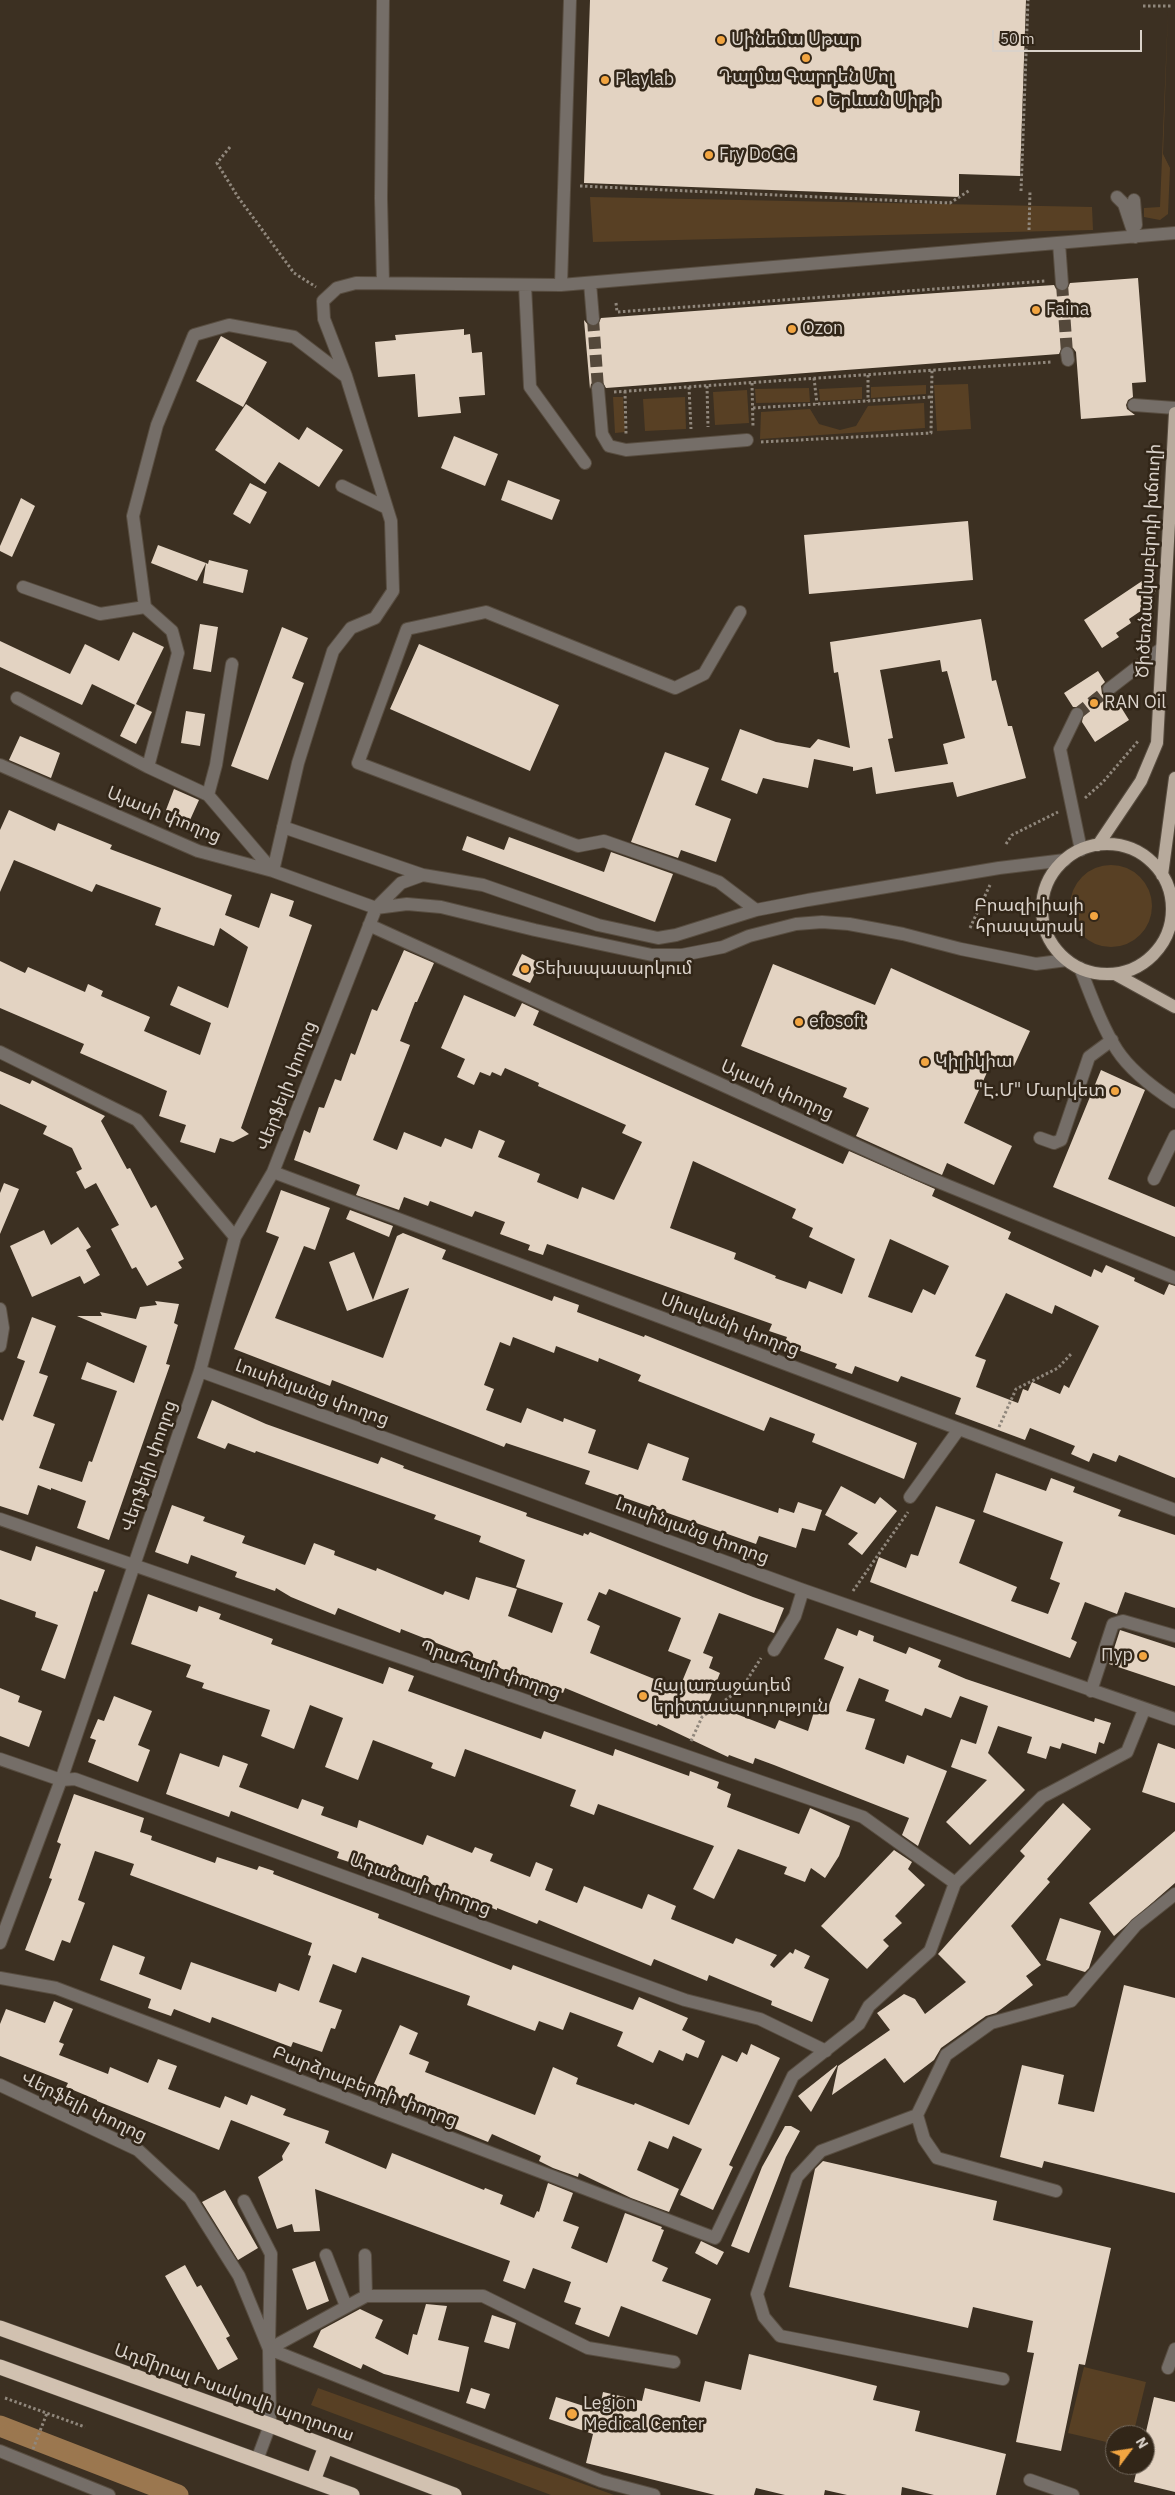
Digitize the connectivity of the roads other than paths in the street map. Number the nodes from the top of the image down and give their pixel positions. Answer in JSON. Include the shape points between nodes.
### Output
{"nodes":[{"id":1,"x":384,"y":0,"type":"edge"},
{"id":2,"x":570,"y":0,"type":"edge"},
{"id":3,"x":1117,"y":197,"type":"dead end"},
{"id":4,"x":1134,"y":200,"type":"dead end"},
{"id":5,"x":1175,"y":233,"type":"edge"},
{"id":6,"x":1135,"y":237,"type":"junction"},
{"id":7,"x":1058,"y":243,"type":"junction"},
{"id":8,"x":590,"y":282,"type":"junction"},
{"id":9,"x":1062,"y":282,"type":"tunnel mouth"},
{"id":10,"x":383,"y":283,"type":"junction"},
{"id":11,"x":525,"y":285,"type":"junction"},
{"id":12,"x":561,"y":285,"type":"junction"},
{"id":13,"x":593,"y":319,"type":"tunnel mouth"},
{"id":14,"x":346,"y":376,"type":"junction"},
{"id":15,"x":599,"y":391,"type":"tunnel mouth"},
{"id":16,"x":1134,"y":405,"type":"dead end"},
{"id":17,"x":1175,"y":408,"type":"edge"},
{"id":18,"x":1175,"y":413,"type":"edge"},
{"id":19,"x":752,"y":439,"type":"road end"},
{"id":20,"x":585,"y":463,"type":"dead end"},
{"id":21,"x":342,"y":486,"type":"dead end"},
{"id":22,"x":387,"y":508,"type":"junction"},
{"id":23,"x":23,"y":587,"type":"dead end"},
{"id":24,"x":145,"y":607,"type":"junction"},
{"id":25,"x":740,"y":612,"type":"dead end"},
{"id":26,"x":1162,"y":648,"type":"junction"},
{"id":27,"x":232,"y":664,"type":"dead end"},
{"id":28,"x":1110,"y":689,"type":"tunnel mouth"},
{"id":29,"x":17,"y":698,"type":"dead end"},
{"id":30,"x":1077,"y":714,"type":"tunnel mouth"},
{"id":31,"x":0,"y":764,"type":"edge"},
{"id":32,"x":148,"y":767,"type":"junction"},
{"id":33,"x":1175,"y":778,"type":"edge"},
{"id":34,"x":208,"y":795,"type":"junction"},
{"id":35,"x":283,"y":827,"type":"junction"},
{"id":36,"x":1098,"y":845,"type":"junction"},
{"id":37,"x":1080,"y":850,"type":"junction"},
{"id":38,"x":1064,"y":860,"type":"junction"},
{"id":39,"x":273,"y":871,"type":"junction"},
{"id":40,"x":1162,"y":874,"type":"junction"},
{"id":41,"x":423,"y":875,"type":"junction"},
{"id":42,"x":376,"y":908,"type":"junction"},
{"id":43,"x":756,"y":910,"type":"junction"},
{"id":44,"x":1174,"y":916,"type":"edge"},
{"id":45,"x":369,"y":925,"type":"junction"},
{"id":46,"x":1067,"y":960,"type":"junction"},
{"id":47,"x":1080,"y":968,"type":"junction"},
{"id":48,"x":1116,"y":974,"type":"junction"},
{"id":49,"x":1175,"y":1007,"type":"edge"},
{"id":50,"x":1112,"y":1040,"type":"junction"},
{"id":51,"x":0,"y":1052,"type":"edge"},
{"id":52,"x":1175,"y":1102,"type":"edge"},
{"id":53,"x":1175,"y":1136,"type":"edge"},
{"id":54,"x":1040,"y":1138,"type":"dead end"},
{"id":55,"x":273,"y":1172,"type":"junction"},
{"id":56,"x":1154,"y":1179,"type":"dead end"},
{"id":57,"x":235,"y":1237,"type":"junction"},
{"id":58,"x":1175,"y":1278,"type":"edge"},
{"id":59,"x":0,"y":1309,"type":"edge"},
{"id":60,"x":0,"y":1346,"type":"edge"},
{"id":61,"x":200,"y":1371,"type":"junction"},
{"id":62,"x":959,"y":1429,"type":"junction"},
{"id":63,"x":910,"y":1497,"type":"road end"},
{"id":64,"x":1175,"y":1510,"type":"edge"},
{"id":65,"x":0,"y":1519,"type":"edge"},
{"id":66,"x":134,"y":1565,"type":"junction"},
{"id":67,"x":803,"y":1590,"type":"junction"},
{"id":68,"x":1175,"y":1636,"type":"edge"},
{"id":69,"x":774,"y":1650,"type":"road end"},
{"id":70,"x":1091,"y":1691,"type":"junction"},
{"id":71,"x":1144,"y":1710,"type":"junction"},
{"id":72,"x":1175,"y":1719,"type":"edge"},
{"id":73,"x":0,"y":1759,"type":"edge"},
{"id":74,"x":61,"y":1780,"type":"junction"},
{"id":75,"x":955,"y":1883,"type":"junction"},
{"id":76,"x":1175,"y":1894,"type":"edge"},
{"id":77,"x":0,"y":1943,"type":"edge"},
{"id":78,"x":0,"y":1978,"type":"edge"},
{"id":79,"x":826,"y":2051,"type":"junction"},
{"id":80,"x":0,"y":2085,"type":"edge"},
{"id":81,"x":917,"y":2114,"type":"junction"},
{"id":82,"x":1056,"y":2191,"type":"dead end"},
{"id":83,"x":244,"y":2201,"type":"dead end"},
{"id":84,"x":365,"y":2255,"type":"dead end"},
{"id":85,"x":326,"y":2256,"type":"dead end"},
{"id":86,"x":366,"y":2296,"type":"junction"},
{"id":87,"x":346,"y":2306,"type":"junction"},
{"id":88,"x":0,"y":2328,"type":"edge"},
{"id":89,"x":268,"y":2349,"type":"junction"},
{"id":90,"x":1175,"y":2349,"type":"edge"},
{"id":91,"x":674,"y":2362,"type":"dead end"},
{"id":92,"x":0,"y":2367,"type":"edge"},
{"id":93,"x":1168,"y":2368,"type":"dead end"},
{"id":94,"x":1003,"y":2379,"type":"dead end"},
{"id":95,"x":270,"y":2425,"type":"junction"},
{"id":96,"x":326,"y":2446,"type":"junction"},
{"id":97,"x":0,"y":2451,"type":"edge"},
{"id":98,"x":257,"y":2460,"type":"junction"},
{"id":99,"x":1030,"y":2480,"type":"dead end"},
{"id":100,"x":313,"y":2481,"type":"junction"},
{"id":101,"x":109,"y":2495,"type":"edge"},
{"id":102,"x":352,"y":2495,"type":"edge"},
{"id":103,"x":454,"y":2495,"type":"edge"},
{"id":104,"x":654,"y":2495,"type":"edge"},
{"id":105,"x":1073,"y":2495,"type":"edge"}],
"edges":[{"from":1,"to":10,"type":"street"},
{"from":2,"to":12,"type":"street"},
{"from":3,"to":6,"type":"street","via":[[1124,204]]},
{"from":4,"to":6,"type":"street"},
{"from":5,"to":6,"type":"street"},
{"from":6,"to":7,"type":"street"},
{"from":7,"to":8,"type":"street"},
{"from":7,"to":9,"type":"street"},
{"from":8,"to":12,"type":"street"},
{"from":8,"to":13,"type":"street"},
{"from":10,"to":11,"type":"street"},
{"from":10,"to":14,"type":"street","via":[[356,283],[337,288],[323,301],[324,319]]},
{"from":11,"to":12,"type":"street"},
{"from":11,"to":20,"type":"street","via":[[530,387]]},
{"from":14,"to":22,"type":"street"},
{"from":14,"to":24,"type":"street","via":[[294,337],[229,325],[194,334],[157,425],[133,516]]},
{"from":15,"to":19,"type":"street","via":[[602,434],[609,446],[626,450]]},
{"from":16,"to":17,"type":"street"},
{"from":18,"to":26,"type":"main road","name":"Ծիծեռնակաբերդի խճուղի"},
{"from":21,"to":22,"type":"street"},
{"from":22,"to":35,"type":"street","via":[[391,521],[393,591],[376,618],[351,628],[333,651],[298,763]]},
{"from":23,"to":24,"type":"street","via":[[100,614]]},
{"from":24,"to":32,"type":"street","via":[[172,631],[178,653]]},
{"from":25,"to":43,"type":"street","via":[[704,674],[675,688],[486,612],[407,629],[358,763],[578,846],[604,841],[684,869],[719,882]]},
{"from":26,"to":28,"type":"street"},
{"from":26,"to":36,"type":"main road","name":"Ծիծեռնակաբերդի խճուղի","via":[[1157,743],[1141,781]]},
{"from":27,"to":34,"type":"street"},
{"from":29,"to":32,"type":"street"},
{"from":30,"to":37,"type":"street","via":[[1060,749]]},
{"from":31,"to":39,"type":"street","name":"Այասի փողոց","via":[[198,851]]},
{"from":32,"to":34,"type":"street"},
{"from":33,"to":40,"type":"main road"},
{"from":34,"to":39,"type":"street"},
{"from":35,"to":39,"type":"street"},
{"from":35,"to":41,"type":"street"},
{"from":36,"to":37,"type":"main road"},
{"from":36,"to":40,"type":"main road","via":[[1117,845],[1134,850],[1150,860]]},
{"from":37,"to":38,"type":"main road"},
{"from":38,"to":43,"type":"street","via":[[999,868]]},
{"from":38,"to":46,"type":"main road","via":[[1052,874],[1044,892],[1042,911],[1054,946]]},
{"from":39,"to":42,"type":"street","name":"Այասի փողոց"},
{"from":40,"to":44,"type":"main road","via":[[1171,894]]},
{"from":41,"to":42,"type":"street","via":[[401,884]]},
{"from":41,"to":43,"type":"street","via":[[483,885],[598,925],[658,938]]},
{"from":42,"to":45,"type":"street","name":"Վերֆելի փողոց"},
{"from":42,"to":46,"type":"street","via":[[407,904],[440,907],[652,955],[699,952],[796,924],[822,922],[876,929],[1036,964]]},
{"from":44,"to":48,"type":"main road","via":[[1160,948],[1148,960]]},
{"from":45,"to":55,"type":"street","name":"Վերֆելի փողոց"},
{"from":45,"to":58,"type":"street","name":"Այասի փողոց","via":[[919,1174]]},
{"from":46,"to":47,"type":"main road"},
{"from":47,"to":48,"type":"main road"},
{"from":47,"to":50,"type":"street"},
{"from":48,"to":49,"type":"main road"},
{"from":50,"to":52,"type":"street","via":[[1118,1052],[1139,1074]]},
{"from":50,"to":54,"type":"street","via":[[1089,1057],[1061,1140],[1054,1143]]},
{"from":51,"to":57,"type":"street","via":[[137,1120]]},
{"from":53,"to":56,"type":"street"},
{"from":55,"to":57,"type":"street","name":"Վերֆելի փողոց"},
{"from":55,"to":62,"type":"street","name":"Սիսվանի փողոց"},
{"from":57,"to":61,"type":"street","name":"Վերֆելի փողոց"},
{"from":59,"to":60,"type":"street"},
{"from":61,"to":66,"type":"street","name":"Վերֆելի փողոց"},
{"from":61,"to":67,"type":"street","name":"Լուսինյանց փողոց"},
{"from":62,"to":63,"type":"street"},
{"from":62,"to":64,"type":"street","name":"Սիսվանի փողոց"},
{"from":65,"to":66,"type":"street","name":"Պրահայի փողոց"},
{"from":66,"to":74,"type":"street","name":"Վերֆելի փողոց"},
{"from":66,"to":75,"type":"street","name":"Պրահայի փողոց","via":[[863,1817]]},
{"from":67,"to":69,"type":"street","via":[[795,1616]]},
{"from":67,"to":70,"type":"street","name":"Լուսինյանց փողոց"},
{"from":68,"to":70,"type":"street","via":[[1123,1621],[1113,1624]]},
{"from":70,"to":71,"type":"street","name":"Լուսինյանց փողոց"},
{"from":71,"to":72,"type":"street","name":"Լուսինյանց փողոց"},
{"from":71,"to":75,"type":"street","via":[[1127,1752],[1042,1797]]},
{"from":73,"to":74,"type":"street","name":"Ադանայի փողոց"},
{"from":74,"to":77,"type":"street","name":"Վերֆելի փողոց"},
{"from":74,"to":79,"type":"street","name":"Ադանայի փողոց","via":[[75,1778],[685,2000],[760,2019]]},
{"from":75,"to":79,"type":"street","via":[[930,1951],[869,2006],[859,2024]]},
{"from":76,"to":81,"type":"street","via":[[1136,1925],[1071,2001],[991,2023],[946,2055]]},
{"from":78,"to":79,"type":"street","name":"Բարձրաբերդի փողոց","via":[[56,1988],[715,2238],[793,2076]]},
{"from":80,"to":89,"type":"street","name":"Վերֆելի փողոց","via":[[138,2150],[190,2198],[239,2276]]},
{"from":81,"to":82,"type":"street","via":[[924,2139],[937,2158]]},
{"from":81,"to":94,"type":"street","via":[[821,2151],[797,2177],[757,2294],[764,2317],[780,2336]]},
{"from":83,"to":89,"type":"street","via":[[271,2254]]},
{"from":84,"to":86,"type":"street"},
{"from":85,"to":87,"type":"street"},
{"from":86,"to":87,"type":"street"},
{"from":86,"to":91,"type":"street","via":[[483,2296],[588,2348]]},
{"from":87,"to":89,"type":"street"},
{"from":88,"to":95,"type":"highway","name":"Ադմիրալ Իսակովի պողոտա"},
{"from":89,"to":95,"type":"street","name":"Վերֆելի փողոց"},
{"from":89,"to":104,"type":"street","via":[[601,2481]]},
{"from":90,"to":93,"type":"street"},
{"from":92,"to":98,"type":"highway"},
{"from":95,"to":96,"type":"highway","name":"Ադմիրալ Իսակովի պողոտա"},
{"from":95,"to":98,"type":"street"},
{"from":96,"to":100,"type":"highway"},
{"from":96,"to":103,"type":"highway","name":"Ադմիրալ Իսակովի պողոտա"},
{"from":97,"to":101,"type":"street"},
{"from":98,"to":100,"type":"highway"},
{"from":99,"to":105,"type":"street"},
{"from":100,"to":102,"type":"highway"}]}
